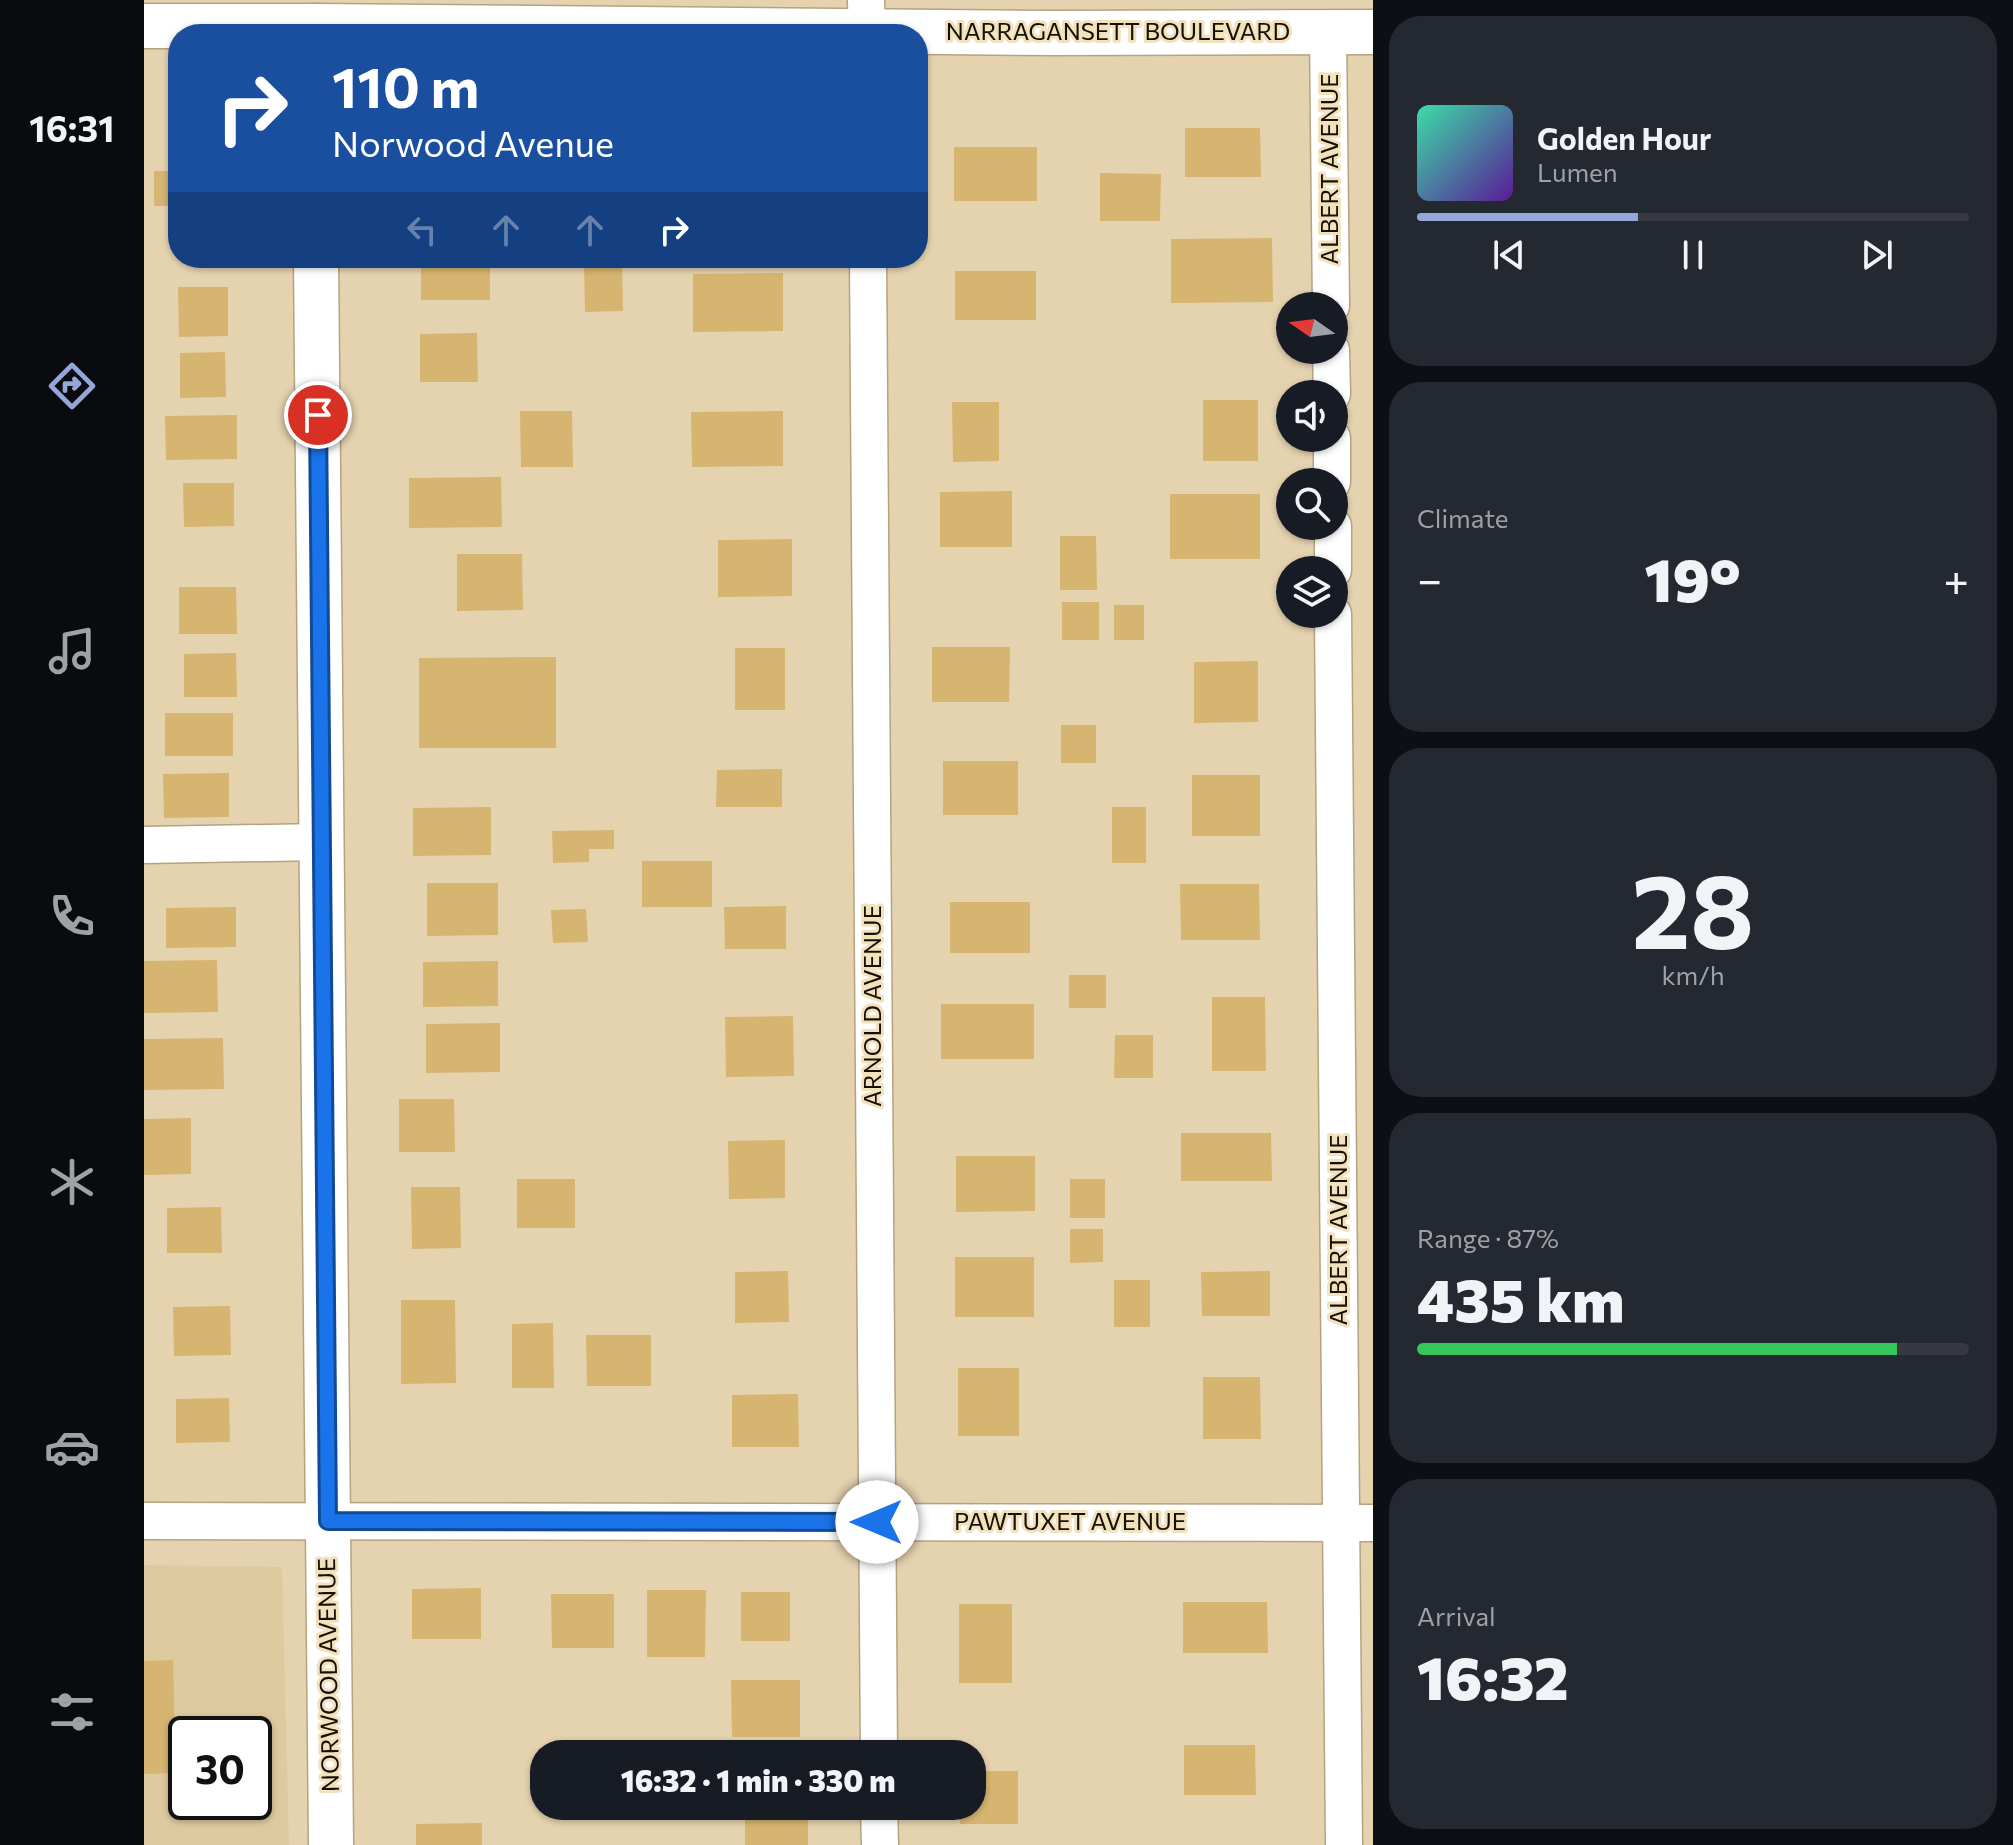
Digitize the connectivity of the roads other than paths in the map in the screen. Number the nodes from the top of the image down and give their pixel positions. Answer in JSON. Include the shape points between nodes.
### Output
{"nodes":[{"id":1,"x":315,"y":20,"type":"edge"},
{"id":2,"x":866,"y":22,"type":"edge"},
{"id":3,"x":201,"y":24,"type":"edge"},
{"id":4,"x":168,"y":25,"type":"edge"},
{"id":5,"x":144,"y":26,"type":"edge"},
{"id":6,"x":1328,"y":32,"type":"junction"},
{"id":7,"x":1373,"y":32,"type":"edge"},
{"id":8,"x":316,"y":268,"type":"edge"},
{"id":9,"x":868,"y":268,"type":"edge"},
{"id":10,"x":1331,"y":292,"type":"edge"},
{"id":11,"x":1333,"y":628,"type":"edge"},
{"id":12,"x":321,"y":842,"type":"junction"},
{"id":13,"x":144,"y":845,"type":"edge"},
{"id":14,"x":144,"y":1521,"type":"edge"},
{"id":15,"x":328,"y":1521,"type":"junction"},
{"id":16,"x":877,"y":1522,"type":"junction"},
{"id":17,"x":1357,"y":1523,"type":"edge"},
{"id":18,"x":879,"y":1740,"type":"edge"},
{"id":19,"x":879,"y":1820,"type":"edge"},
{"id":20,"x":331,"y":1845,"type":"edge"},
{"id":21,"x":880,"y":1845,"type":"edge"},
{"id":22,"x":1344,"y":1845,"type":"edge"}],
"edges":[{"from":1,"to":2,"type":"main road","name":"NARRAGANSETT BOULEVARD"},
{"from":1,"to":3,"type":"main road","name":"NARRAGANSETT BOULEVARD"},
{"from":2,"to":6,"type":"main road","name":"NARRAGANSETT BOULEVARD"},
{"from":4,"to":5,"type":"main road","name":"NARRAGANSETT BOULEVARD"},
{"from":6,"to":7,"type":"main road","name":"NARRAGANSETT BOULEVARD"},
{"from":6,"to":10,"type":"street","name":"ALBERT AVENUE"},
{"from":8,"to":12,"type":"main road","name":"NORWOOD AVENUE"},
{"from":9,"to":16,"type":"street","name":"ARNOLD AVENUE"},
{"from":11,"to":17,"type":"street","name":"ALBERT AVENUE"},
{"from":12,"to":13,"type":"street"},
{"from":12,"to":15,"type":"main road","name":"NORWOOD AVENUE"},
{"from":14,"to":15,"type":"street","name":"PAWTUXET AVENUE"},
{"from":15,"to":16,"type":"street","name":"PAWTUXET AVENUE"},
{"from":15,"to":20,"type":"main road","name":"NORWOOD AVENUE"},
{"from":16,"to":17,"type":"street","name":"PAWTUXET AVENUE"},
{"from":16,"to":18,"type":"street","name":"ARNOLD AVENUE"},
{"from":17,"to":22,"type":"street","name":"ALBERT AVENUE"},
{"from":19,"to":21,"type":"street"}]}
